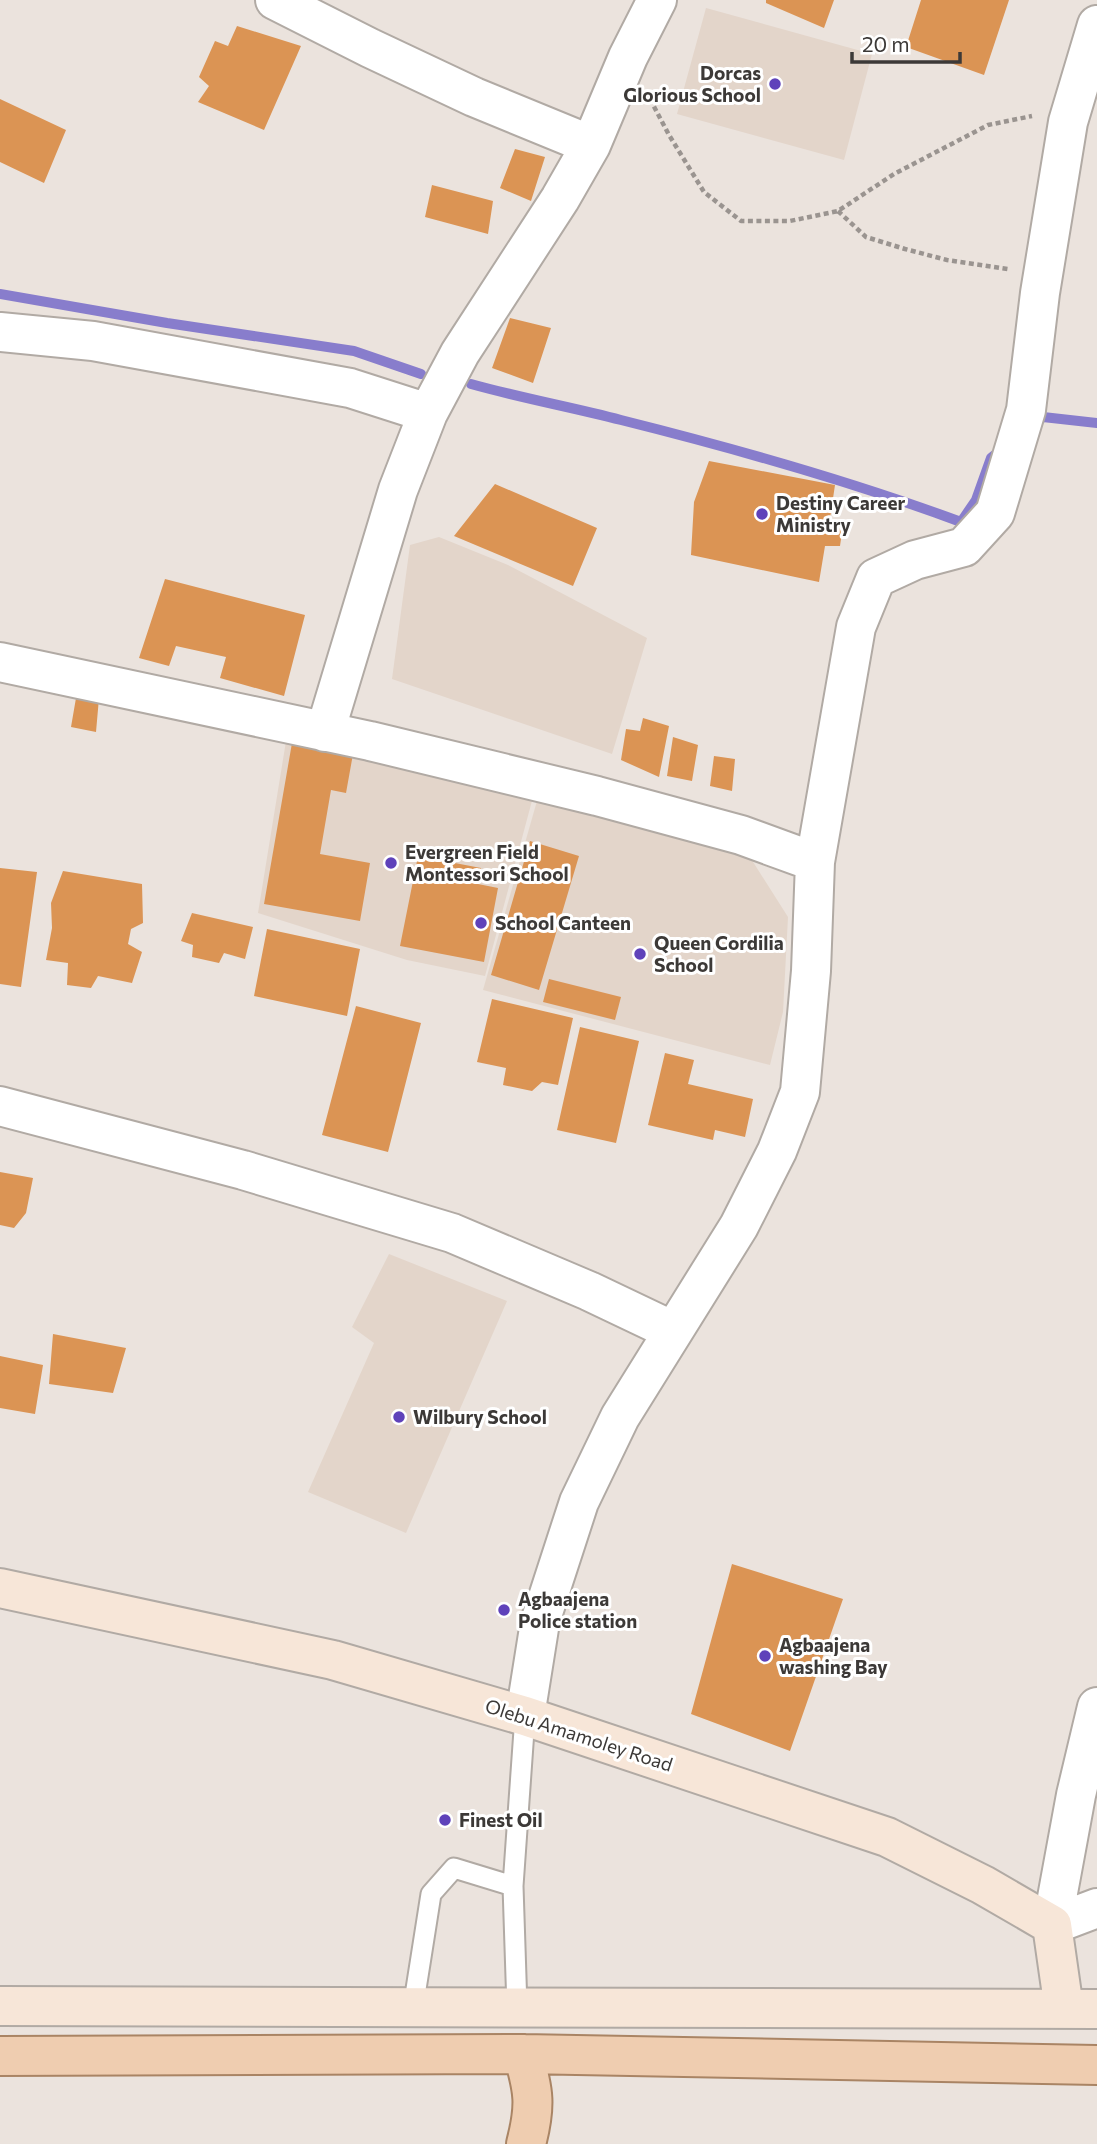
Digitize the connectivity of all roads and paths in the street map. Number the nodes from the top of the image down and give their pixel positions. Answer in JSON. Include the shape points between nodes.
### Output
{"nodes":[{"id":1,"x":275,"y":0,"type":"edge"},
{"id":2,"x":657,"y":0,"type":"edge"},
{"id":3,"x":1097,"y":25,"type":"edge"},
{"id":4,"x":628,"y":57,"type":"junction"},
{"id":5,"x":1072,"y":107,"type":"junction"},
{"id":6,"x":591,"y":145,"type":"junction"},
{"id":7,"x":838,"y":211,"type":"junction"},
{"id":8,"x":1044,"y":272,"type":"junction"},
{"id":9,"x":0,"y":332,"type":"edge"},
{"id":10,"x":428,"y":413,"type":"junction"},
{"id":11,"x":0,"y":662,"type":"edge"},
{"id":12,"x":325,"y":732,"type":"junction"},
{"id":13,"x":815,"y":862,"type":"junction"},
{"id":14,"x":0,"y":1106,"type":"edge"},
{"id":15,"x":673,"y":1331,"type":"junction"},
{"id":16,"x":0,"y":1588,"type":"edge"},
{"id":17,"x":1097,"y":1707,"type":"edge"},
{"id":18,"x":526,"y":1716,"type":"junction"},
{"id":19,"x":513,"y":1886,"type":"junction"},
{"id":20,"x":1097,"y":1908,"type":"edge"},
{"id":21,"x":1052,"y":1925,"type":"junction"},
{"id":22,"x":0,"y":2007,"type":"edge"},
{"id":23,"x":413,"y":2008,"type":"junction"},
{"id":24,"x":517,"y":2008,"type":"junction"},
{"id":25,"x":1081,"y":2009,"type":"edge"},
{"id":26,"x":523,"y":2053,"type":"junction"},
{"id":27,"x":0,"y":2056,"type":"edge"},
{"id":28,"x":1097,"y":2065,"type":"edge"},
{"id":29,"x":526,"y":2144,"type":"edge"}],
"edges":[{"from":1,"to":6,"type":"street","via":[[474,97]]},
{"from":2,"to":4,"type":"street"},
{"from":3,"to":5,"type":"street"},
{"from":4,"to":6,"type":"street"},
{"from":4,"to":7,"type":"path","via":[[704,192],[741,220],[790,221]]},
{"from":5,"to":7,"type":"path","via":[[988,125],[894,174]]},
{"from":5,"to":8,"type":"street"},
{"from":6,"to":10,"type":"street","via":[[460,353]]},
{"from":7,"to":8,"type":"path","via":[[866,237],[905,249],[994,268]]},
{"from":8,"to":13,"type":"street","via":[[1027,410],[995,513],[964,547],[915,560],[876,578],[856,627]]},
{"from":9,"to":10,"type":"street","via":[[93,341],[350,388]]},
{"from":10,"to":12,"type":"street","via":[[398,490]]},
{"from":11,"to":12,"type":"street"},
{"from":12,"to":13,"type":"street","via":[[663,813]]},
{"from":13,"to":15,"type":"street","via":[[811,982],[800,1092],[777,1151],[739,1226]]},
{"from":14,"to":15,"type":"street","via":[[243,1170],[452,1233]]},
{"from":15,"to":18,"type":"street","via":[[620,1417],[579,1502],[540,1622]]},
{"from":16,"to":18,"type":"street","name":"Olebu Amamoley Road","via":[[333,1660]]},
{"from":17,"to":21,"type":"street"},
{"from":18,"to":19,"type":"lane"},
{"from":18,"to":21,"type":"street","name":"Olebu Amamoley Road","via":[[887,1837]]},
{"from":19,"to":23,"type":"lane","via":[[454,1868],[431,1894]]},
{"from":19,"to":24,"type":"lane"},
{"from":20,"to":21,"type":"street"},
{"from":21,"to":25,"type":"street"},
{"from":22,"to":23,"type":"street"},
{"from":23,"to":24,"type":"street"},
{"from":24,"to":25,"type":"street"},
{"from":26,"to":27,"type":"main road"},
{"from":26,"to":28,"type":"main road"},
{"from":26,"to":29,"type":"main road","via":[[534,2102]]}]}
